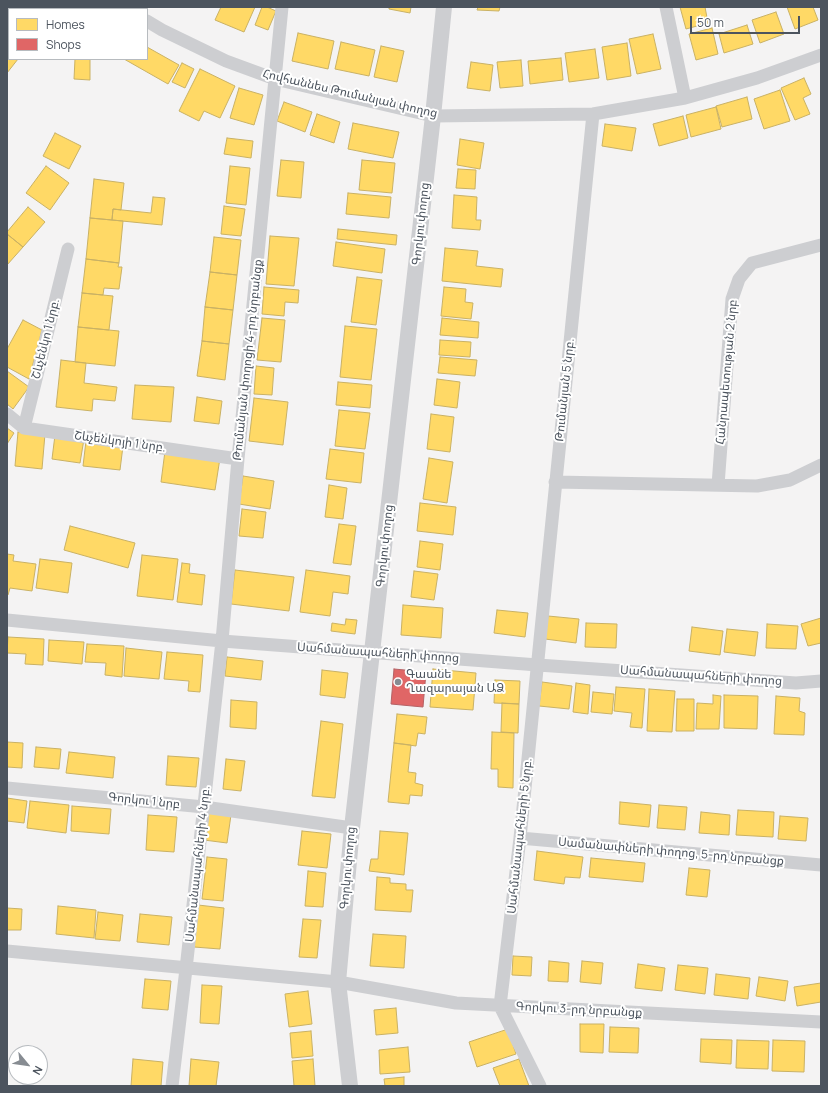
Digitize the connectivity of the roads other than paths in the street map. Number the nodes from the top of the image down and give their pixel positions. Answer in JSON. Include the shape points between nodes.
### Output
{"nodes":[{"id":1,"x":282,"y":7,"type":"edge"},
{"id":2,"x":444,"y":7,"type":"edge"},
{"id":3,"x":666,"y":7,"type":"edge"},
{"id":4,"x":148,"y":22,"type":"edge"},
{"id":5,"x":821,"y":55,"type":"edge"},
{"id":6,"x":275,"y":79,"type":"junction"},
{"id":7,"x":685,"y":98,"type":"junction"},
{"id":8,"x":593,"y":114,"type":"junction"},
{"id":9,"x":433,"y":116,"type":"junction"},
{"id":10,"x":821,"y":245,"type":"edge"},
{"id":11,"x":68,"y":249,"type":"dead end"},
{"id":12,"x":7,"y":414,"type":"edge"},
{"id":13,"x":24,"y":428,"type":"junction"},
{"id":14,"x":238,"y":459,"type":"junction"},
{"id":15,"x":821,"y":465,"type":"edge"},
{"id":16,"x":555,"y":482,"type":"junction"},
{"id":17,"x":718,"y":485,"type":"junction"},
{"id":18,"x":7,"y":620,"type":"edge"},
{"id":19,"x":222,"y":641,"type":"junction"},
{"id":20,"x":372,"y":652,"type":"junction"},
{"id":21,"x":538,"y":665,"type":"junction"},
{"id":22,"x":821,"y":681,"type":"edge"},
{"id":23,"x":7,"y":788,"type":"edge"},
{"id":24,"x":204,"y":807,"type":"junction"},
{"id":25,"x":352,"y":828,"type":"junction"},
{"id":26,"x":520,"y":838,"type":"junction"},
{"id":27,"x":821,"y":865,"type":"edge"},
{"id":28,"x":7,"y":951,"type":"edge"},
{"id":29,"x":186,"y":969,"type":"junction"},
{"id":30,"x":338,"y":982,"type":"junction"},
{"id":31,"x":500,"y":1006,"type":"junction"},
{"id":32,"x":821,"y":1022,"type":"edge"},
{"id":33,"x":172,"y":1086,"type":"edge"},
{"id":34,"x":350,"y":1086,"type":"edge"},
{"id":35,"x":540,"y":1086,"type":"edge"}],
"edges":[{"from":1,"to":6,"type":"street","name":"Թումանյան փողոցի 4-րդ նրբանցք"},
{"from":2,"to":9,"type":"street","name":"Գորկու փողոց"},
{"from":3,"to":7,"type":"street"},
{"from":4,"to":6,"type":"street","name":"Հովհաննես Թումանյան փողոց","via":[[226,61]]},
{"from":5,"to":7,"type":"street","name":"Հովհաննես Թումանյան փողոց","via":[[757,78]]},
{"from":6,"to":9,"type":"street","name":"Հովհաննես Թումանյան փողոց"},
{"from":6,"to":14,"type":"street","name":"Թումանյան փողոցի 4-րդ նրբանցք"},
{"from":7,"to":8,"type":"street","name":"Հովհաննես Թումանյան փողոց"},
{"from":8,"to":9,"type":"street","name":"Հովհաննես Թումանյան փողոց"},
{"from":8,"to":16,"type":"street","name":"Թումանյան 5 նրբ."},
{"from":9,"to":20,"type":"street","name":"Գորկու փողոց"},
{"from":10,"to":17,"type":"street","name":"Հանրապետության 2 նրբ","via":[[752,263],[739,279],[732,299]]},
{"from":11,"to":13,"type":"street","name":"Շևչենկո 1 նրբ."},
{"from":12,"to":13,"type":"street"},
{"from":13,"to":14,"type":"street","name":"Շևչենկոյի 1 նրբ."},
{"from":14,"to":19,"type":"street","name":"Թումանյան փողոցի 4-րդ նրբանցք"},
{"from":15,"to":17,"type":"street","via":[[790,480],[757,486]]},
{"from":16,"to":17,"type":"street"},
{"from":16,"to":21,"type":"street","name":"Թումանյան 5 նրբ."},
{"from":18,"to":19,"type":"street","name":"Սահմանապահների փողոց"},
{"from":19,"to":20,"type":"street","name":"Սահմանապահների փողոց"},
{"from":19,"to":24,"type":"street","name":"Սահմանապահների 4 նրբ."},
{"from":20,"to":21,"type":"street","name":"Սահմանապահների փողոց"},
{"from":20,"to":25,"type":"street","name":"Գորկու փողոց"},
{"from":21,"to":22,"type":"street","name":"Սահմանապահների փողոց","via":[[796,683]]},
{"from":21,"to":26,"type":"street","name":"Սահմանապահների 5 նրբ."},
{"from":23,"to":24,"type":"street","name":"Գորկու 1 նրբ"},
{"from":24,"to":25,"type":"street","name":"Գորկու 1 նրբ"},
{"from":24,"to":29,"type":"street","name":"Սահմանապահների 4 նրբ."},
{"from":25,"to":30,"type":"street","name":"Գորկու փողոց"},
{"from":26,"to":27,"type":"street","name":"Սամանափների փողոց, 5-րդ նրբանցք"},
{"from":26,"to":31,"type":"street","name":"Սահմանապահների 5 նրբ."},
{"from":28,"to":29,"type":"street","name":"Գորկու 3-րդ նրբանցք"},
{"from":29,"to":30,"type":"street","name":"Գորկու 3-րդ նրբանցք"},
{"from":29,"to":33,"type":"street","name":"Սահմանապահների 4 նրբ."},
{"from":30,"to":31,"type":"street","name":"Գորկու 3-րդ նրբանցք","via":[[456,1003]]},
{"from":30,"to":34,"type":"street","name":"Գորկու փողոց"},
{"from":31,"to":32,"type":"street","name":"Գորկու 3-րդ նրբանցք"},
{"from":31,"to":35,"type":"street"}]}
